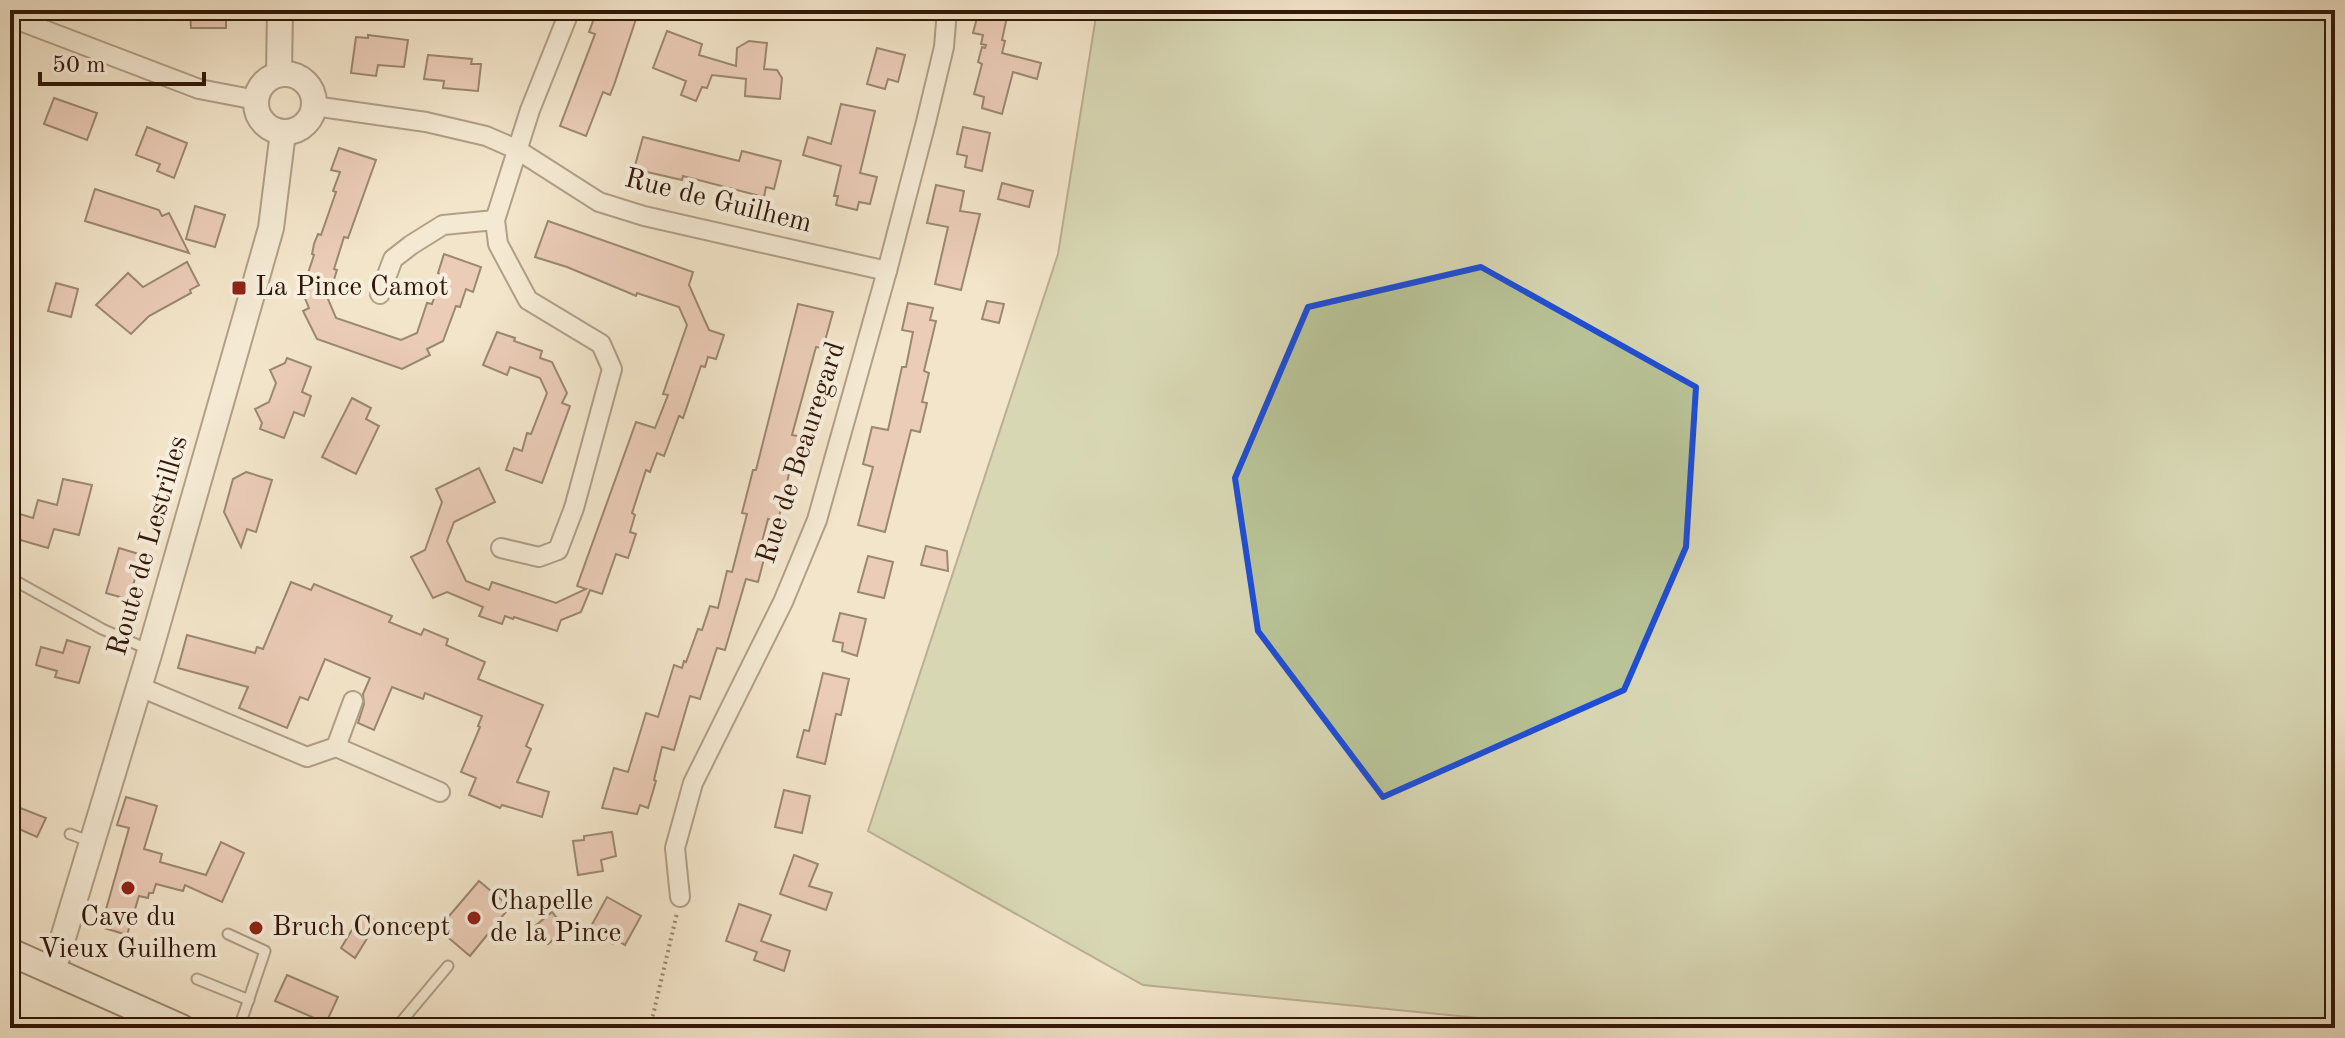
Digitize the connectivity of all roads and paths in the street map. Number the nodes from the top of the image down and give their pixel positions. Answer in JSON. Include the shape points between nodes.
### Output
{"nodes":[{"id":1,"x":280,"y":10,"type":"edge"},
{"id":2,"x":570,"y":10,"type":"edge"},
{"id":3,"x":947,"y":10,"type":"edge"},
{"id":4,"x":10,"y":17,"type":"edge"},
{"id":5,"x":279,"y":74,"type":"junction"},
{"id":6,"x":256,"y":100,"type":"junction"},
{"id":7,"x":314,"y":106,"type":"junction"},
{"id":8,"x":283,"y":132,"type":"junction"},
{"id":9,"x":516,"y":149,"type":"junction"},
{"id":10,"x":495,"y":220,"type":"junction"},
{"id":11,"x":887,"y":271,"type":"junction"},
{"id":12,"x":380,"y":294,"type":"dead end"},
{"id":13,"x":501,"y":548,"type":"dead end"},
{"id":14,"x":10,"y":578,"type":"edge"},
{"id":15,"x":150,"y":651,"type":"junction"},
{"id":16,"x":140,"y":687,"type":"junction"},
{"id":17,"x":353,"y":701,"type":"dead end"},
{"id":18,"x":336,"y":747,"type":"junction"},
{"id":19,"x":440,"y":792,"type":"dead end"},
{"id":20,"x":680,"y":897,"type":"joint"},
{"id":21,"x":228,"y":934,"type":"dead end"},
{"id":22,"x":10,"y":952,"type":"edge"},
{"id":23,"x":448,"y":966,"type":"dead end"},
{"id":24,"x":53,"y":971,"type":"junction"},
{"id":25,"x":197,"y":979,"type":"dead end"},
{"id":26,"x":249,"y":1000,"type":"junction"},
{"id":27,"x":181,"y":1028,"type":"edge"},
{"id":28,"x":239,"y":1028,"type":"edge"},
{"id":29,"x":396,"y":1028,"type":"edge"},
{"id":30,"x":650,"y":1028,"type":"edge"}],
"edges":[{"from":1,"to":5,"type":"street"},
{"from":2,"to":9,"type":"street"},
{"from":3,"to":11,"type":"street","name":"Rue de Beauregard","via":[[944,47]]},
{"from":4,"to":6,"type":"street","via":[[199,89]]},
{"from":5,"to":6,"type":"street","via":[[261,86]]},
{"from":5,"to":7,"type":"street","via":[[300,78],[313,95]]},
{"from":6,"to":8,"type":"street","via":[[266,125]]},
{"from":7,"to":8,"type":"street","via":[[307,122]]},
{"from":7,"to":9,"type":"street","name":"Rue de Guilhem","via":[[426,122]]},
{"from":8,"to":15,"type":"street","name":"Route de Lestrilles","via":[[271,228]]},
{"from":9,"to":10,"type":"street"},
{"from":9,"to":11,"type":"street","name":"Rue de Guilhem","via":[[599,202]]},
{"from":10,"to":12,"type":"street","via":[[443,225],[411,245],[393,259]]},
{"from":10,"to":13,"type":"street","via":[[498,244],[528,300],[601,344],[612,369],[558,550],[539,557]]},
{"from":11,"to":20,"type":"street","name":"Rue de Beauregard","via":[[817,520],[783,602],[693,783],[675,848]]},
{"from":14,"to":15,"type":"lane"},
{"from":15,"to":16,"type":"street","name":"Route de Lestrilles"},
{"from":16,"to":18,"type":"street","via":[[307,757]]},
{"from":16,"to":24,"type":"street","name":"Route de Lestrilles","via":[[81,838]]},
{"from":17,"to":18,"type":"street"},
{"from":18,"to":19,"type":"street"},
{"from":20,"to":30,"type":"path"},
{"from":21,"to":26,"type":"lane","via":[[265,951]]},
{"from":22,"to":24,"type":"main road"},
{"from":23,"to":29,"type":"lane"},
{"from":24,"to":27,"type":"main road"},
{"from":25,"to":26,"type":"lane"},
{"from":26,"to":28,"type":"lane"}]}
